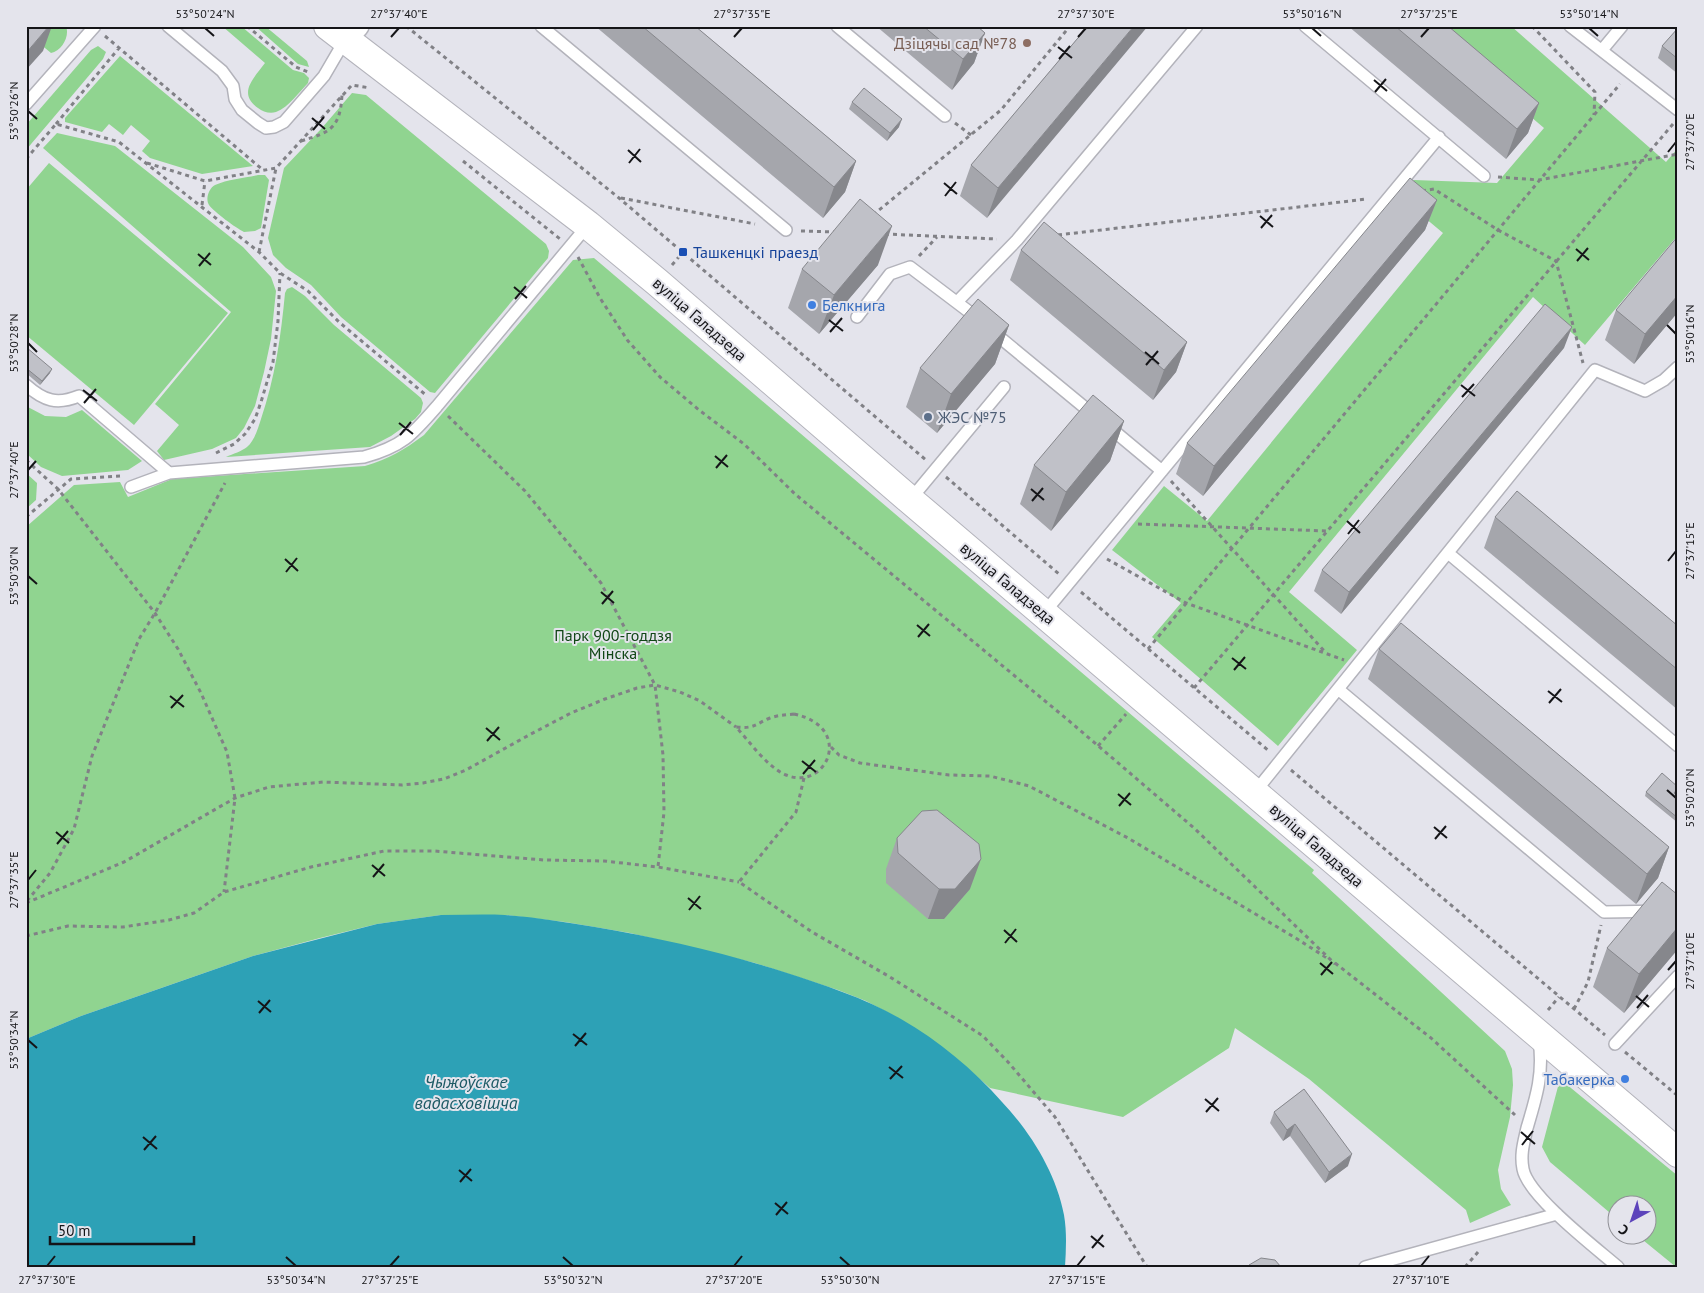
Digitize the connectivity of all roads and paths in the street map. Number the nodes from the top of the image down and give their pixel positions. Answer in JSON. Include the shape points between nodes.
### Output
{"nodes":[{"id":1,"x":95,"y":26,"type":"edge"},
{"id":2,"x":168,"y":26,"type":"edge"},
{"id":3,"x":247,"y":26,"type":"edge"},
{"id":4,"x":541,"y":26,"type":"edge"},
{"id":5,"x":837,"y":26,"type":"edge"},
{"id":6,"x":1070,"y":26,"type":"edge"},
{"id":7,"x":1197,"y":26,"type":"edge"},
{"id":8,"x":1305,"y":26,"type":"edge"},
{"id":9,"x":1532,"y":26,"type":"edge"},
{"id":10,"x":1570,"y":26,"type":"edge"},
{"id":11,"x":1622,"y":26,"type":"edge"},
{"id":12,"x":407,"y":27,"type":"edge"},
{"id":13,"x":343,"y":31,"type":"edge"},
{"id":14,"x":1602,"y":50,"type":"junction"},
{"id":15,"x":309,"y":72,"type":"dead end"},
{"id":16,"x":1630,"y":72,"type":"junction"},
{"id":17,"x":371,"y":88,"type":"dead end"},
{"id":18,"x":342,"y":95,"type":"junction"},
{"id":19,"x":26,"y":104,"type":"edge"},
{"id":20,"x":1678,"y":110,"type":"edge"},
{"id":21,"x":1594,"y":115,"type":"junction"},
{"id":22,"x":945,"y":116,"type":"dead end"},
{"id":23,"x":1678,"y":118,"type":"edge"},
{"id":24,"x":56,"y":124,"type":"junction"},
{"id":25,"x":1439,"y":137,"type":"junction"},
{"id":26,"x":301,"y":141,"type":"junction"},
{"id":27,"x":1678,"y":154,"type":"edge"},
{"id":28,"x":460,"y":158,"type":"dead end"},
{"id":29,"x":26,"y":160,"type":"edge"},
{"id":30,"x":1641,"y":161,"type":"junction"},
{"id":31,"x":147,"y":163,"type":"junction"},
{"id":32,"x":276,"y":168,"type":"junction"},
{"id":33,"x":263,"y":170,"type":"junction"},
{"id":34,"x":1484,"y":176,"type":"joint"},
{"id":35,"x":1539,"y":180,"type":"junction"},
{"id":36,"x":205,"y":181,"type":"junction"},
{"id":37,"x":1390,"y":197,"type":"junction"},
{"id":38,"x":619,"y":198,"type":"junction"},
{"id":39,"x":202,"y":206,"type":"junction"},
{"id":40,"x":867,"y":221,"type":"edge"},
{"id":41,"x":588,"y":226,"type":"junction"},
{"id":42,"x":786,"y":230,"type":"junction"},
{"id":43,"x":1498,"y":230,"type":"junction"},
{"id":44,"x":842,"y":232,"type":"edge"},
{"id":45,"x":880,"y":234,"type":"edge"},
{"id":46,"x":1056,"y":235,"type":"edge"},
{"id":47,"x":938,"y":236,"type":"junction"},
{"id":48,"x":1017,"y":240,"type":"junction"},
{"id":49,"x":570,"y":248,"type":"junction"},
{"id":50,"x":259,"y":252,"type":"junction"},
{"id":51,"x":1556,"y":261,"type":"junction"},
{"id":52,"x":910,"y":267,"type":"junction"},
{"id":53,"x":280,"y":273,"type":"junction"},
{"id":54,"x":958,"y":302,"type":"junction"},
{"id":55,"x":857,"y":317,"type":"edge"},
{"id":56,"x":1678,"y":368,"type":"edge"},
{"id":57,"x":1587,"y":380,"type":"junction"},
{"id":58,"x":26,"y":385,"type":"edge"},
{"id":59,"x":1004,"y":387,"type":"dead end"},
{"id":60,"x":438,"y":405,"type":"junction"},
{"id":61,"x":212,"y":454,"type":"dead end"},
{"id":62,"x":26,"y":460,"type":"edge"},
{"id":63,"x":936,"y":468,"type":"junction"},
{"id":64,"x":1162,"y":471,"type":"junction"},
{"id":65,"x":169,"y":473,"type":"junction"},
{"id":66,"x":126,"y":476,"type":"dead end"},
{"id":67,"x":131,"y":488,"type":"dead end"},
{"id":68,"x":58,"y":489,"type":"junction"},
{"id":69,"x":221,"y":490,"type":"dead end"},
{"id":70,"x":910,"y":500,"type":"junction"},
{"id":71,"x":26,"y":517,"type":"edge"},
{"id":72,"x":1119,"y":523,"type":"junction"},
{"id":73,"x":1212,"y":527,"type":"junction"},
{"id":74,"x":1248,"y":528,"type":"junction"},
{"id":75,"x":1327,"y":530,"type":"junction"},
{"id":76,"x":1232,"y":548,"type":"junction"},
{"id":77,"x":1095,"y":552,"type":"junction"},
{"id":78,"x":1448,"y":553,"type":"junction"},
{"id":79,"x":1070,"y":583,"type":"junction"},
{"id":80,"x":1273,"y":594,"type":"junction"},
{"id":81,"x":1186,"y":603,"type":"junction"},
{"id":82,"x":155,"y":612,"type":"junction"},
{"id":83,"x":1044,"y":613,"type":"junction"},
{"id":84,"x":1247,"y":625,"type":"junction"},
{"id":85,"x":1148,"y":649,"type":"junction"},
{"id":86,"x":1326,"y":654,"type":"junction"},
{"id":87,"x":1357,"y":665,"type":"junction"},
{"id":88,"x":655,"y":685,"type":"junction"},
{"id":89,"x":1194,"y":688,"type":"junction"},
{"id":90,"x":1338,"y":689,"type":"junction"},
{"id":91,"x":1128,"y":711,"type":"dead end"},
{"id":92,"x":736,"y":727,"type":"junction"},
{"id":93,"x":1098,"y":746,"type":"junction"},
{"id":94,"x":1678,"y":746,"type":"edge"},
{"id":95,"x":831,"y":747,"type":"junction"},
{"id":96,"x":1280,"y":760,"type":"junction"},
{"id":97,"x":804,"y":778,"type":"junction"},
{"id":98,"x":1255,"y":792,"type":"junction"},
{"id":99,"x":236,"y":798,"type":"junction"},
{"id":100,"x":658,"y":867,"type":"junction"},
{"id":101,"x":739,"y":882,"type":"junction"},
{"id":102,"x":224,"y":892,"type":"junction"},
{"id":103,"x":26,"y":902,"type":"edge"},
{"id":104,"x":1604,"y":912,"type":"junction"},
{"id":105,"x":1678,"y":914,"type":"edge"},
{"id":106,"x":26,"y":936,"type":"edge"},
{"id":107,"x":1335,"y":964,"type":"junction"},
{"id":108,"x":1678,"y":976,"type":"edge"},
{"id":109,"x":1560,"y":997,"type":"junction"},
{"id":110,"x":1574,"y":1010,"type":"junction"},
{"id":111,"x":1543,"y":1022,"type":"junction"},
{"id":112,"x":1615,"y":1044,"type":"junction"},
{"id":113,"x":1678,"y":1096,"type":"edge"},
{"id":114,"x":1520,"y":1119,"type":"dead end"},
{"id":115,"x":1678,"y":1153,"type":"edge"},
{"id":116,"x":1556,"y":1214,"type":"junction"},
{"id":117,"x":1147,"y":1267,"type":"edge"},
{"id":118,"x":1365,"y":1267,"type":"edge"},
{"id":119,"x":1618,"y":1267,"type":"edge"}],
"edges":[{"from":1,"to":19,"type":"lane"},
{"from":2,"to":13,"type":"lane","via":[[222,71],[233,86],[235,99],[242,110],[266,128],[284,122],[324,76]]},
{"from":3,"to":15,"type":"path","via":[[296,67]]},
{"from":4,"to":42,"type":"lane"},
{"from":5,"to":22,"type":"lane"},
{"from":6,"to":40,"type":"path","via":[[1001,110]]},
{"from":7,"to":48,"type":"lane"},
{"from":8,"to":25,"type":"lane"},
{"from":9,"to":21,"type":"path","via":[[1595,92]]},
{"from":10,"to":14,"type":"lane"},
{"from":11,"to":14,"type":"lane"},
{"from":12,"to":38,"type":"path"},
{"from":13,"to":41,"type":"street","name":"вуліца Галадзеда"},
{"from":14,"to":16,"type":"lane"},
{"from":16,"to":20,"type":"lane"},
{"from":16,"to":21,"type":"path"},
{"from":17,"to":18,"type":"path","via":[[352,85]]},
{"from":18,"to":26,"type":"path"},
{"from":18,"to":26,"type":"path","via":[[337,121],[323,134]]},
{"from":21,"to":35,"type":"path"},
{"from":23,"to":30,"type":"path"},
{"from":24,"to":29,"type":"path"},
{"from":24,"to":31,"type":"path","via":[[119,142]]},
{"from":24,"to":33,"type":"path","via":[[119,48]]},
{"from":25,"to":34,"type":"lane"},
{"from":25,"to":37,"type":"lane"},
{"from":26,"to":32,"type":"path"},
{"from":27,"to":30,"type":"path"},
{"from":28,"to":49,"type":"path"},
{"from":30,"to":35,"type":"path"},
{"from":30,"to":51,"type":"path"},
{"from":31,"to":36,"type":"path"},
{"from":31,"to":39,"type":"path"},
{"from":32,"to":33,"type":"path"},
{"from":32,"to":50,"type":"path"},
{"from":33,"to":36,"type":"path"},
{"from":34,"to":35,"type":"path"},
{"from":35,"to":43,"type":"path"},
{"from":36,"to":39,"type":"path"},
{"from":37,"to":43,"type":"path","via":[[1434,189]]},
{"from":37,"to":46,"type":"path"},
{"from":37,"to":64,"type":"lane"},
{"from":38,"to":42,"type":"path"},
{"from":38,"to":63,"type":"path"},
{"from":39,"to":50,"type":"path"},
{"from":41,"to":49,"type":"lane"},
{"from":41,"to":70,"type":"street","name":"вуліца Галадзеда"},
{"from":42,"to":44,"type":"path"},
{"from":43,"to":51,"type":"path"},
{"from":43,"to":74,"type":"path"},
{"from":45,"to":47,"type":"path"},
{"from":47,"to":48,"type":"path"},
{"from":47,"to":52,"type":"path"},
{"from":48,"to":54,"type":"lane"},
{"from":49,"to":60,"type":"lane"},
{"from":49,"to":93,"type":"path","via":[[628,341],[660,377],[744,444],[795,494]]},
{"from":50,"to":53,"type":"path"},
{"from":51,"to":57,"type":"path"},
{"from":51,"to":75,"type":"path"},
{"from":52,"to":54,"type":"lane"},
{"from":52,"to":55,"type":"lane","via":[[890,274]]},
{"from":53,"to":60,"type":"path","via":[[308,291],[339,322]]},
{"from":53,"to":61,"type":"path","via":[[273,362],[255,419],[234,444]]},
{"from":54,"to":64,"type":"lane"},
{"from":56,"to":57,"type":"lane","via":[[1645,391],[1595,370]]},
{"from":57,"to":78,"type":"lane"},
{"from":58,"to":65,"type":"lane","via":[[36,394],[51,400],[65,401],[79,396]]},
{"from":59,"to":63,"type":"lane"},
{"from":60,"to":65,"type":"lane","via":[[416,430],[384,452],[364,457]]},
{"from":60,"to":88,"type":"path","via":[[525,491],[601,584]]},
{"from":62,"to":68,"type":"path"},
{"from":63,"to":70,"type":"lane"},
{"from":63,"to":79,"type":"path"},
{"from":64,"to":72,"type":"lane"},
{"from":64,"to":73,"type":"path"},
{"from":65,"to":67,"type":"lane"},
{"from":66,"to":68,"type":"path","via":[[71,479]]},
{"from":68,"to":71,"type":"path"},
{"from":68,"to":82,"type":"path"},
{"from":69,"to":82,"type":"path"},
{"from":70,"to":83,"type":"street","name":"вуліца Галадзеда"},
{"from":72,"to":73,"type":"path"},
{"from":72,"to":77,"type":"lane"},
{"from":73,"to":74,"type":"path"},
{"from":73,"to":76,"type":"path"},
{"from":74,"to":75,"type":"path"},
{"from":74,"to":76,"type":"path"},
{"from":75,"to":80,"type":"path"},
{"from":76,"to":80,"type":"path"},
{"from":76,"to":81,"type":"path"},
{"from":77,"to":79,"type":"lane"},
{"from":77,"to":81,"type":"path"},
{"from":78,"to":87,"type":"lane"},
{"from":78,"to":94,"type":"lane"},
{"from":79,"to":83,"type":"lane"},
{"from":79,"to":85,"type":"path"},
{"from":80,"to":84,"type":"path"},
{"from":80,"to":86,"type":"path"},
{"from":81,"to":84,"type":"path"},
{"from":81,"to":85,"type":"path"},
{"from":82,"to":99,"type":"path","via":[[178,648],[227,752]]},
{"from":82,"to":103,"type":"path","via":[[139,639],[92,756],[74,828],[50,873]]},
{"from":83,"to":98,"type":"street","name":"вуліца Галадзеда"},
{"from":84,"to":86,"type":"path"},
{"from":84,"to":89,"type":"path"},
{"from":85,"to":89,"type":"path"},
{"from":86,"to":87,"type":"path"},
{"from":87,"to":90,"type":"lane"},
{"from":88,"to":92,"type":"path","via":[[700,702]]},
{"from":88,"to":99,"type":"path","via":[[605,698],[444,779],[402,785],[323,782],[269,787]]},
{"from":88,"to":100,"type":"path","via":[[663,755],[664,812]]},
{"from":89,"to":96,"type":"path"},
{"from":90,"to":96,"type":"lane"},
{"from":90,"to":104,"type":"lane"},
{"from":91,"to":93,"type":"path"},
{"from":92,"to":95,"type":"path","via":[[757,726],[769,719],[794,714],[816,722],[828,737]]},
{"from":92,"to":97,"type":"path","via":[[776,769],[794,778]]},
{"from":93,"to":107,"type":"path","via":[[1194,828]]},
{"from":95,"to":97,"type":"path","via":[[819,771]]},
{"from":95,"to":107,"type":"path","via":[[839,755],[860,763],[990,776],[1029,786],[1128,838]]},
{"from":96,"to":98,"type":"lane"},
{"from":96,"to":109,"type":"path"},
{"from":97,"to":101,"type":"path","via":[[796,812]]},
{"from":98,"to":111,"type":"street","name":"вуліца Галадзеда"},
{"from":99,"to":102,"type":"path"},
{"from":99,"to":103,"type":"path","via":[[124,862]]},
{"from":100,"to":101,"type":"path"},
{"from":100,"to":102,"type":"path","via":[[434,851],[384,851],[310,867]]},
{"from":101,"to":117,"type":"path","via":[[812,932],[984,1036],[1055,1117]]},
{"from":102,"to":106,"type":"path","via":[[194,913],[169,920],[122,926],[68,926]]},
{"from":104,"to":105,"type":"lane","via":[[1670,911]]},
{"from":104,"to":110,"type":"path","via":[[1588,982]]},
{"from":107,"to":114,"type":"path","via":[[1431,1038]]},
{"from":108,"to":112,"type":"lane"},
{"from":109,"to":110,"type":"path"},
{"from":109,"to":111,"type":"path"},
{"from":110,"to":112,"type":"path"},
{"from":111,"to":115,"type":"street","name":"вуліца Галадзеда"},
{"from":111,"to":116,"type":"lane","via":[[1540,1082],[1521,1151],[1523,1171],[1534,1191]]},
{"from":112,"to":113,"type":"path"},
{"from":116,"to":118,"type":"lane"},
{"from":116,"to":119,"type":"lane"}]}
